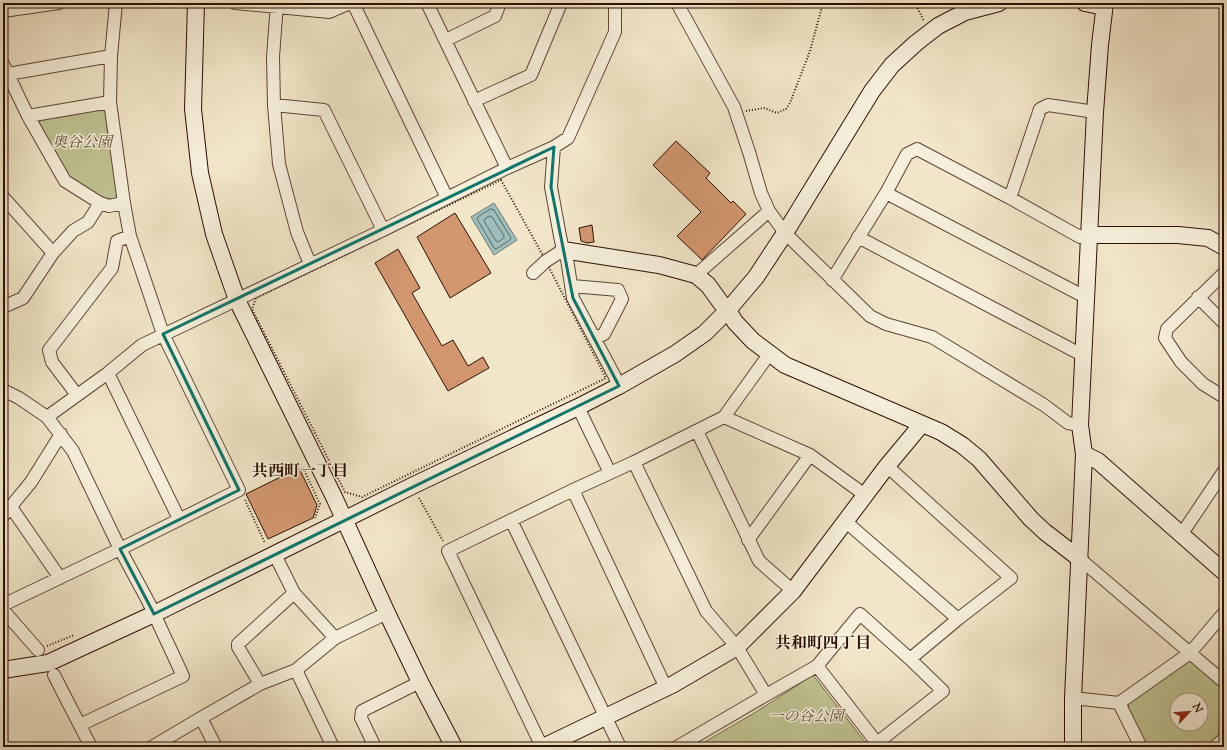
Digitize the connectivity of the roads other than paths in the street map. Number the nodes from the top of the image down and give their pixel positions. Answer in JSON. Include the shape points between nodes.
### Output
{"nodes":[{"id":1,"x":59,"y":3,"type":"edge"},
{"id":2,"x":116,"y":3,"type":"edge"},
{"id":3,"x":196,"y":3,"type":"edge"},
{"id":4,"x":235,"y":3,"type":"edge"},
{"id":5,"x":350,"y":3,"type":"edge"},
{"id":6,"x":353,"y":3,"type":"edge"},
{"id":7,"x":427,"y":3,"type":"edge"},
{"id":8,"x":500,"y":3,"type":"edge"},
{"id":9,"x":561,"y":3,"type":"edge"},
{"id":10,"x":615,"y":3,"type":"edge"},
{"id":11,"x":677,"y":3,"type":"edge"},
{"id":12,"x":999,"y":3,"type":"edge"},
{"id":13,"x":1085,"y":3,"type":"edge"},
{"id":14,"x":277,"y":5,"type":"edge"},
{"id":15,"x":1105,"y":5,"type":"edge"},
{"id":16,"x":3,"y":11,"type":"edge"},
{"id":17,"x":446,"y":40,"type":"junction"},
{"id":18,"x":111,"y":56,"type":"junction"},
{"id":19,"x":5,"y":69,"type":"edge"},
{"id":20,"x":474,"y":101,"type":"junction"},
{"id":21,"x":110,"y":102,"type":"junction"},
{"id":22,"x":274,"y":106,"type":"junction"},
{"id":23,"x":1095,"y":112,"type":"junction"},
{"id":24,"x":28,"y":116,"type":"junction"},
{"id":25,"x":554,"y":147,"type":"junction"},
{"id":26,"x":507,"y":168,"type":"junction"},
{"id":27,"x":886,"y":193,"type":"junction"},
{"id":28,"x":3,"y":197,"type":"edge"},
{"id":29,"x":447,"y":198,"type":"junction"},
{"id":30,"x":1010,"y":198,"type":"junction"},
{"id":31,"x":100,"y":203,"type":"junction"},
{"id":32,"x":124,"y":203,"type":"junction"},
{"id":33,"x":769,"y":211,"type":"junction"},
{"id":34,"x":383,"y":230,"type":"junction"},
{"id":35,"x":785,"y":233,"type":"junction"},
{"id":36,"x":1090,"y":235,"type":"junction"},
{"id":37,"x":130,"y":236,"type":"junction"},
{"id":38,"x":858,"y":237,"type":"junction"},
{"id":39,"x":1224,"y":247,"type":"edge"},
{"id":40,"x":563,"y":250,"type":"junction"},
{"id":41,"x":53,"y":253,"type":"junction"},
{"id":42,"x":310,"y":264,"type":"junction"},
{"id":43,"x":533,"y":273,"type":"dead end"},
{"id":44,"x":1224,"y":273,"type":"edge"},
{"id":45,"x":696,"y":275,"type":"junction"},
{"id":46,"x":832,"y":280,"type":"junction"},
{"id":47,"x":572,"y":286,"type":"junction"},
{"id":48,"x":1198,"y":297,"type":"junction"},
{"id":49,"x":1087,"y":298,"type":"junction"},
{"id":50,"x":237,"y":300,"type":"junction"},
{"id":51,"x":3,"y":307,"type":"edge"},
{"id":52,"x":728,"y":310,"type":"junction"},
{"id":53,"x":1224,"y":323,"type":"edge"},
{"id":54,"x":163,"y":334,"type":"junction"},
{"id":55,"x":595,"y":338,"type":"junction"},
{"id":56,"x":770,"y":353,"type":"junction"},
{"id":57,"x":1084,"y":356,"type":"junction"},
{"id":58,"x":108,"y":373,"type":"junction"},
{"id":59,"x":620,"y":386,"type":"junction"},
{"id":60,"x":3,"y":390,"type":"edge"},
{"id":61,"x":77,"y":395,"type":"junction"},
{"id":62,"x":1224,"y":397,"type":"edge"},
{"id":63,"x":578,"y":407,"type":"junction"},
{"id":64,"x":47,"y":417,"type":"junction"},
{"id":65,"x":724,"y":417,"type":"junction"},
{"id":66,"x":922,"y":424,"type":"junction"},
{"id":67,"x":1080,"y":425,"type":"junction"},
{"id":68,"x":697,"y":431,"type":"junction"},
{"id":69,"x":61,"y":434,"type":"junction"},
{"id":70,"x":1084,"y":454,"type":"junction"},
{"id":71,"x":810,"y":455,"type":"junction"},
{"id":72,"x":634,"y":462,"type":"junction"},
{"id":73,"x":887,"y":466,"type":"junction"},
{"id":74,"x":1224,"y":471,"type":"edge"},
{"id":75,"x":610,"y":473,"type":"junction"},
{"id":76,"x":573,"y":490,"type":"junction"},
{"id":77,"x":865,"y":495,"type":"junction"},
{"id":78,"x":7,"y":512,"type":"edge"},
{"id":79,"x":179,"y":519,"type":"junction"},
{"id":80,"x":345,"y":520,"type":"junction"},
{"id":81,"x":511,"y":520,"type":"junction"},
{"id":82,"x":846,"y":521,"type":"junction"},
{"id":83,"x":1181,"y":535,"type":"junction"},
{"id":84,"x":748,"y":540,"type":"junction"},
{"id":85,"x":120,"y":549,"type":"junction"},
{"id":86,"x":270,"y":549,"type":"junction"},
{"id":87,"x":1080,"y":559,"type":"junction"},
{"id":88,"x":1224,"y":572,"type":"edge"},
{"id":89,"x":60,"y":578,"type":"junction"},
{"id":90,"x":793,"y":591,"type":"junction"},
{"id":91,"x":294,"y":593,"type":"junction"},
{"id":92,"x":3,"y":605,"type":"edge"},
{"id":93,"x":3,"y":610,"type":"edge"},
{"id":94,"x":386,"y":613,"type":"junction"},
{"id":95,"x":1224,"y":613,"type":"edge"},
{"id":96,"x":154,"y":614,"type":"junction"},
{"id":97,"x":958,"y":619,"type":"junction"},
{"id":98,"x":334,"y":638,"type":"junction"},
{"id":99,"x":737,"y":647,"type":"junction"},
{"id":100,"x":38,"y":650,"type":"road end"},
{"id":101,"x":1190,"y":653,"type":"junction"},
{"id":102,"x":910,"y":659,"type":"junction"},
{"id":103,"x":817,"y":666,"type":"junction"},
{"id":104,"x":3,"y":670,"type":"edge"},
{"id":105,"x":296,"y":670,"type":"junction"},
{"id":106,"x":54,"y":675,"type":"dead end"},
{"id":107,"x":420,"y":682,"type":"junction"},
{"id":108,"x":1224,"y":682,"type":"edge"},
{"id":109,"x":260,"y":684,"type":"junction"},
{"id":110,"x":666,"y":688,"type":"junction"},
{"id":111,"x":766,"y":695,"type":"junction"},
{"id":112,"x":1073,"y":698,"type":"junction"},
{"id":113,"x":1119,"y":702,"type":"junction"},
{"id":114,"x":606,"y":717,"type":"junction"},
{"id":115,"x":201,"y":718,"type":"junction"},
{"id":116,"x":80,"y":725,"type":"junction"},
{"id":117,"x":1224,"y":739,"type":"edge"},
{"id":118,"x":91,"y":747,"type":"edge"},
{"id":119,"x":152,"y":747,"type":"edge"},
{"id":120,"x":216,"y":747,"type":"edge"},
{"id":121,"x":333,"y":747,"type":"edge"},
{"id":122,"x":375,"y":747,"type":"edge"},
{"id":123,"x":454,"y":747,"type":"edge"},
{"id":124,"x":542,"y":747,"type":"edge"},
{"id":125,"x":620,"y":747,"type":"edge"},
{"id":126,"x":677,"y":747,"type":"edge"},
{"id":127,"x":1073,"y":747,"type":"edge"},
{"id":128,"x":1141,"y":747,"type":"edge"},
{"id":129,"x":1215,"y":747,"type":"edge"}],
"edges":[{"from":1,"to":16,"type":"street"},
{"from":2,"to":18,"type":"street"},
{"from":3,"to":50,"type":"street","via":[[193,109],[200,174],[214,234]]},
{"from":4,"to":14,"type":"street"},
{"from":5,"to":14,"type":"street","via":[[329,12]]},
{"from":6,"to":29,"type":"street"},
{"from":7,"to":17,"type":"street"},
{"from":8,"to":17,"type":"street","via":[[495,16]]},
{"from":9,"to":20,"type":"street","via":[[531,75]]},
{"from":10,"to":25,"type":"street","via":[[615,32],[568,138]]},
{"from":11,"to":33,"type":"street","via":[[734,107]]},
{"from":12,"to":35,"type":"street","via":[[965,12],[938,26],[892,65],[872,91]]},
{"from":13,"to":15,"type":"street"},
{"from":14,"to":22,"type":"street"},
{"from":15,"to":23,"type":"street"},
{"from":17,"to":20,"type":"street"},
{"from":18,"to":19,"type":"street"},
{"from":18,"to":21,"type":"street"},
{"from":19,"to":24,"type":"street"},
{"from":20,"to":26,"type":"street"},
{"from":21,"to":24,"type":"street"},
{"from":21,"to":32,"type":"street"},
{"from":22,"to":34,"type":"street","via":[[324,110]]},
{"from":22,"to":42,"type":"street","via":[[279,164],[297,232]]},
{"from":23,"to":30,"type":"street","via":[[1048,105],[1040,109]]},
{"from":23,"to":36,"type":"street"},
{"from":24,"to":31,"type":"street","via":[[65,181]]},
{"from":25,"to":26,"type":"street"},
{"from":25,"to":40,"type":"street","via":[[551,187]]},
{"from":26,"to":29,"type":"street"},
{"from":27,"to":30,"type":"street","via":[[907,154],[917,149]]},
{"from":27,"to":38,"type":"street"},
{"from":27,"to":49,"type":"street"},
{"from":28,"to":41,"type":"street"},
{"from":29,"to":34,"type":"street"},
{"from":30,"to":36,"type":"street","via":[[1080,237]]},
{"from":31,"to":32,"type":"street","via":[[109,206]]},
{"from":31,"to":41,"type":"street","via":[[88,222],[73,231]]},
{"from":32,"to":37,"type":"street"},
{"from":33,"to":35,"type":"street"},
{"from":33,"to":45,"type":"street"},
{"from":34,"to":42,"type":"street"},
{"from":35,"to":46,"type":"street"},
{"from":35,"to":52,"type":"street","via":[[756,277]]},
{"from":36,"to":39,"type":"street","via":[[1178,235],[1208,238]]},
{"from":36,"to":49,"type":"street"},
{"from":37,"to":54,"type":"street"},
{"from":37,"to":61,"type":"street","via":[[117,241],[112,268],[49,350],[52,362]]},
{"from":38,"to":46,"type":"street"},
{"from":38,"to":57,"type":"street"},
{"from":40,"to":43,"type":"street"},
{"from":40,"to":45,"type":"street","via":[[659,265]]},
{"from":40,"to":47,"type":"street"},
{"from":41,"to":51,"type":"street","via":[[23,298]]},
{"from":42,"to":50,"type":"street"},
{"from":44,"to":48,"type":"street"},
{"from":45,"to":52,"type":"street","via":[[708,285]]},
{"from":46,"to":67,"type":"street","via":[[870,316],[886,324],[932,336],[1044,405],[1068,423]]},
{"from":47,"to":55,"type":"street","via":[[573,298]]},
{"from":47,"to":55,"type":"street","via":[[618,290],[622,299],[604,334]]},
{"from":48,"to":53,"type":"street"},
{"from":48,"to":62,"type":"street","via":[[1167,329],[1165,338],[1181,362],[1203,384]]},
{"from":49,"to":57,"type":"street"},
{"from":50,"to":54,"type":"street"},
{"from":50,"to":80,"type":"street"},
{"from":52,"to":56,"type":"street","via":[[735,322],[753,341]]},
{"from":52,"to":59,"type":"street","via":[[705,333]]},
{"from":54,"to":58,"type":"street","via":[[142,345]]},
{"from":54,"to":79,"type":"street","via":[[239,490]]},
{"from":55,"to":59,"type":"street"},
{"from":56,"to":65,"type":"street"},
{"from":56,"to":66,"type":"street","via":[[785,364]]},
{"from":57,"to":67,"type":"street"},
{"from":58,"to":61,"type":"street"},
{"from":58,"to":79,"type":"street"},
{"from":59,"to":63,"type":"street"},
{"from":60,"to":64,"type":"street"},
{"from":61,"to":64,"type":"street"},
{"from":63,"to":75,"type":"street"},
{"from":63,"to":80,"type":"street"},
{"from":64,"to":69,"type":"street"},
{"from":65,"to":68,"type":"street"},
{"from":65,"to":71,"type":"street"},
{"from":66,"to":73,"type":"street"},
{"from":66,"to":87,"type":"street","via":[[941,432],[979,459],[1035,523]]},
{"from":67,"to":70,"type":"street"},
{"from":68,"to":72,"type":"street"},
{"from":68,"to":84,"type":"street"},
{"from":69,"to":78,"type":"street","via":[[31,482]]},
{"from":69,"to":85,"type":"street","via":[[73,451]]},
{"from":70,"to":83,"type":"street","via":[[1098,461]]},
{"from":70,"to":87,"type":"street"},
{"from":71,"to":77,"type":"street"},
{"from":71,"to":84,"type":"street"},
{"from":72,"to":75,"type":"street"},
{"from":72,"to":99,"type":"street","via":[[706,611]]},
{"from":73,"to":77,"type":"street"},
{"from":73,"to":97,"type":"street","via":[[1011,578]]},
{"from":74,"to":83,"type":"street"},
{"from":75,"to":76,"type":"street"},
{"from":76,"to":81,"type":"street"},
{"from":76,"to":110,"type":"street"},
{"from":77,"to":82,"type":"street"},
{"from":78,"to":89,"type":"street"},
{"from":79,"to":85,"type":"street"},
{"from":80,"to":86,"type":"street"},
{"from":80,"to":94,"type":"street"},
{"from":81,"to":114,"type":"street"},
{"from":81,"to":124,"type":"street","via":[[448,551]]},
{"from":82,"to":90,"type":"street"},
{"from":82,"to":97,"type":"street"},
{"from":83,"to":88,"type":"street"},
{"from":84,"to":90,"type":"street","via":[[759,561]]},
{"from":85,"to":89,"type":"street"},
{"from":85,"to":96,"type":"street"},
{"from":86,"to":91,"type":"street"},
{"from":86,"to":96,"type":"street"},
{"from":87,"to":101,"type":"street"},
{"from":87,"to":112,"type":"street"},
{"from":89,"to":92,"type":"street"},
{"from":90,"to":99,"type":"street"},
{"from":91,"to":98,"type":"street"},
{"from":91,"to":109,"type":"street","via":[[238,644]]},
{"from":93,"to":100,"type":"street"},
{"from":94,"to":98,"type":"street"},
{"from":94,"to":107,"type":"street"},
{"from":95,"to":101,"type":"street"},
{"from":96,"to":104,"type":"street","via":[[48,663]]},
{"from":96,"to":116,"type":"street","via":[[183,676]]},
{"from":97,"to":102,"type":"street"},
{"from":98,"to":105,"type":"street"},
{"from":99,"to":110,"type":"street"},
{"from":99,"to":111,"type":"street"},
{"from":101,"to":108,"type":"street"},
{"from":101,"to":113,"type":"street"},
{"from":102,"to":103,"type":"street","via":[[860,614]]},
{"from":102,"to":103,"type":"street","via":[[943,691],[877,743]]},
{"from":103,"to":111,"type":"street"},
{"from":105,"to":109,"type":"street"},
{"from":105,"to":121,"type":"street"},
{"from":106,"to":116,"type":"street"},
{"from":107,"to":122,"type":"street","via":[[362,711],[361,718]]},
{"from":107,"to":123,"type":"street"},
{"from":109,"to":115,"type":"street"},
{"from":110,"to":114,"type":"street"},
{"from":111,"to":126,"type":"street"},
{"from":112,"to":113,"type":"street"},
{"from":112,"to":127,"type":"street"},
{"from":113,"to":128,"type":"street"},
{"from":114,"to":124,"type":"street"},
{"from":114,"to":125,"type":"street"},
{"from":115,"to":119,"type":"street"},
{"from":115,"to":120,"type":"street"},
{"from":116,"to":118,"type":"street"},
{"from":117,"to":129,"type":"street"}]}
